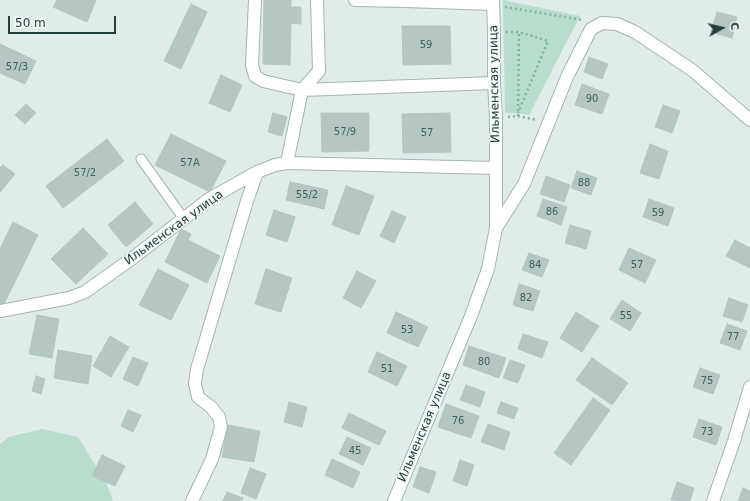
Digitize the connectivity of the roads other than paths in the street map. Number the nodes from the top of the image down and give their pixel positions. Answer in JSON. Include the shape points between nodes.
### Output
{"nodes":[{"id":1,"x":255,"y":0,"type":"edge"},
{"id":2,"x":317,"y":0,"type":"edge"},
{"id":3,"x":355,"y":0,"type":"edge"},
{"id":4,"x":493,"y":2,"type":"edge"},
{"id":5,"x":494,"y":83,"type":"junction"},
{"id":6,"x":302,"y":90,"type":"junction"},
{"id":7,"x":750,"y":120,"type":"edge"},
{"id":8,"x":141,"y":159,"type":"dead end"},
{"id":9,"x":287,"y":163,"type":"junction"},
{"id":10,"x":496,"y":168,"type":"junction"},
{"id":11,"x":257,"y":172,"type":"junction"},
{"id":12,"x":184,"y":219,"type":"junction"},
{"id":13,"x":496,"y":228,"type":"junction"},
{"id":14,"x":0,"y":311,"type":"edge"},
{"id":15,"x":750,"y":387,"type":"edge"},
{"id":16,"x":192,"y":501,"type":"edge"},
{"id":17,"x":394,"y":501,"type":"edge"},
{"id":18,"x":713,"y":501,"type":"edge"}],
"edges":[{"from":1,"to":6,"type":"street","via":[[252,65],[255,76],[263,82]]},
{"from":2,"to":6,"type":"street","via":[[319,71]]},
{"from":3,"to":4,"type":"street"},
{"from":4,"to":5,"type":"street","name":"Ильменская улица"},
{"from":5,"to":6,"type":"street"},
{"from":5,"to":10,"type":"street","name":"Ильменская улица"},
{"from":6,"to":9,"type":"street"},
{"from":7,"to":13,"type":"street","via":[[692,70],[635,32],[616,24],[602,23],[591,29],[567,77],[524,184]]},
{"from":8,"to":12,"type":"lane"},
{"from":9,"to":10,"type":"street","name":"Ильменская улица"},
{"from":9,"to":11,"type":"street","name":"Ильменская улица"},
{"from":10,"to":13,"type":"street","name":"Ильменская улица"},
{"from":11,"to":12,"type":"street","name":"Ильменская улица","via":[[209,199]]},
{"from":11,"to":16,"type":"street","via":[[197,370],[195,384],[198,397],[219,417],[221,427],[212,459]]},
{"from":12,"to":14,"type":"street","name":"Ильменская улица","via":[[85,292],[69,298]]},
{"from":13,"to":17,"type":"street","name":"Ильменская улица","via":[[488,269],[471,316]]},
{"from":15,"to":18,"type":"street"}]}
